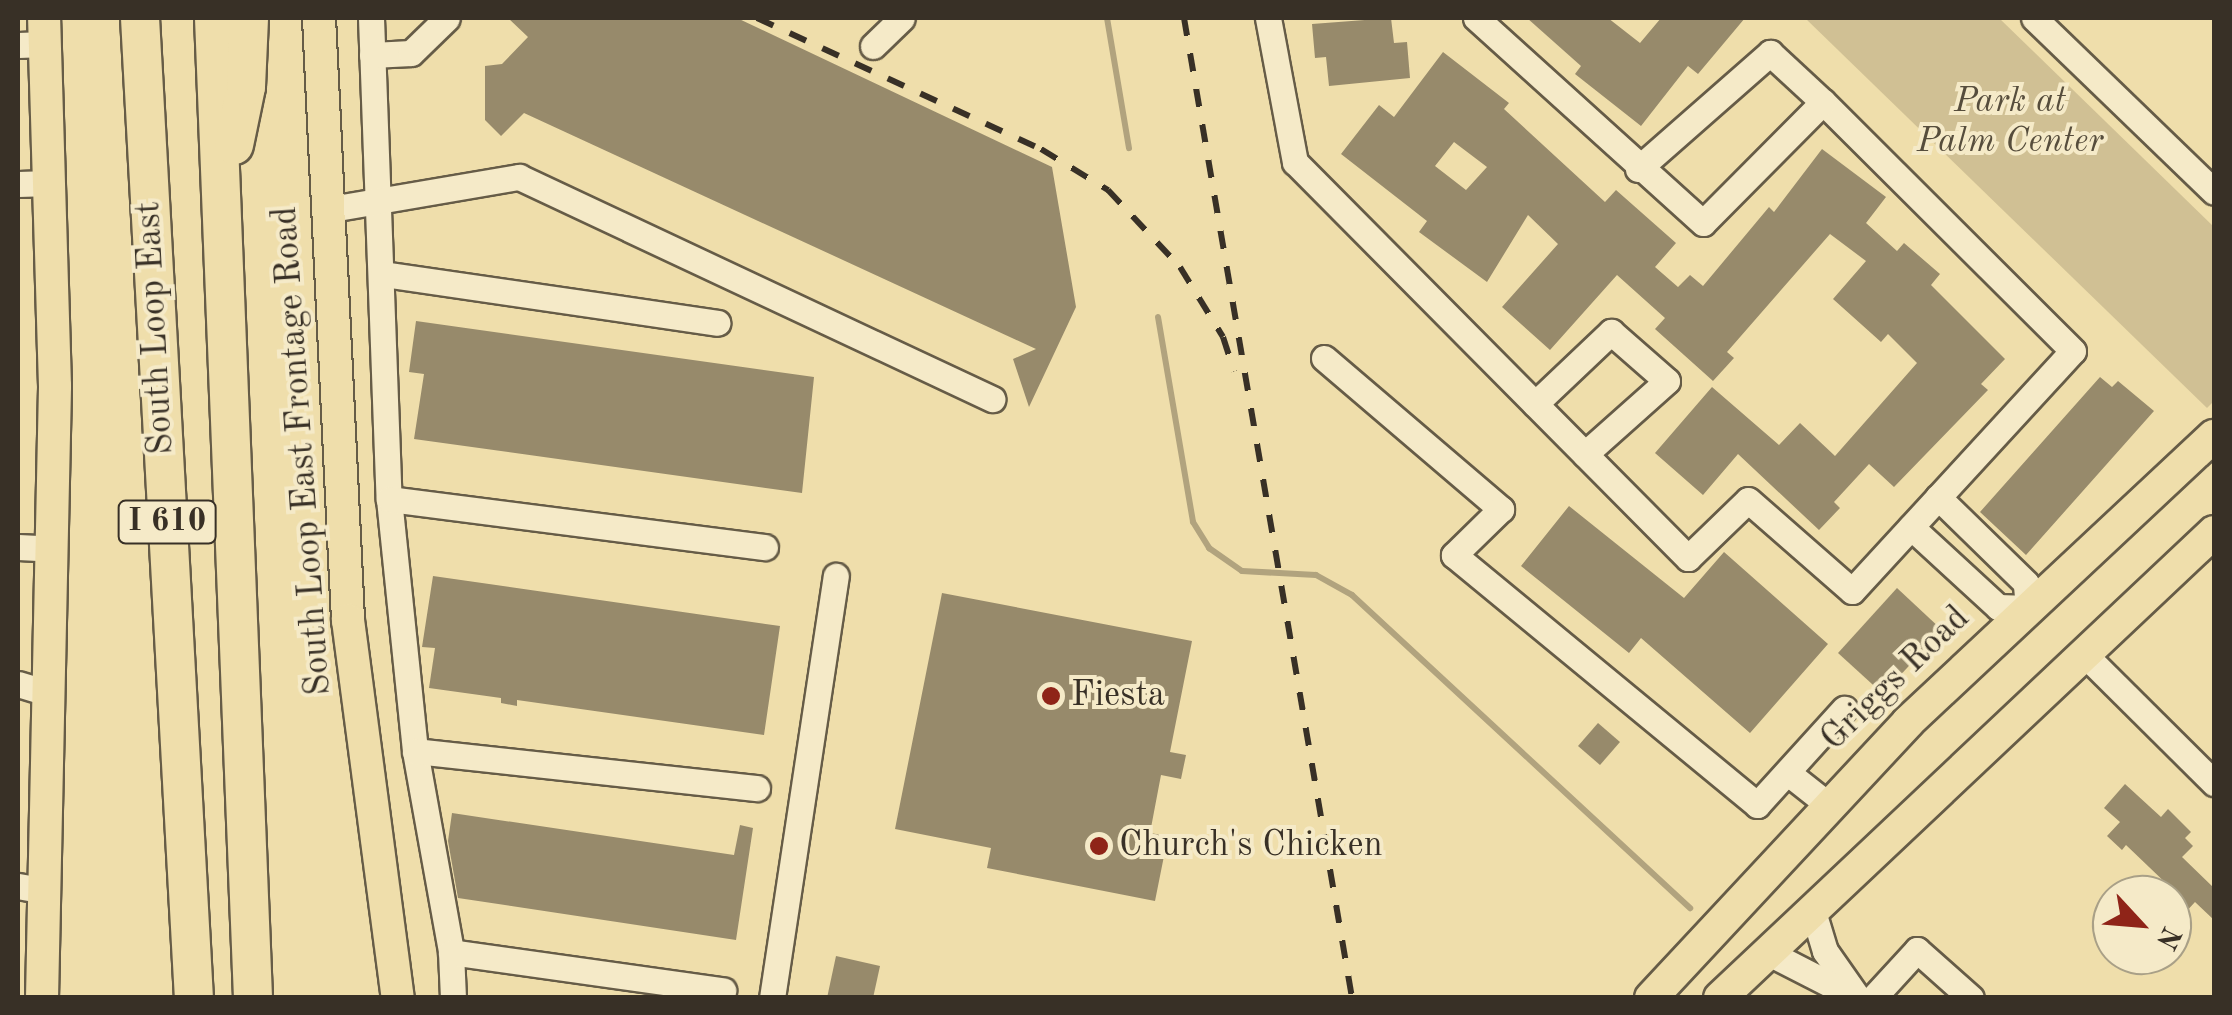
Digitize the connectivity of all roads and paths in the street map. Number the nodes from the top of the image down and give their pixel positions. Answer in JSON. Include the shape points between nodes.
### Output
{"nodes":[{"id":1,"x":214,"y":18,"type":"edge"},
{"id":2,"x":249,"y":18,"type":"edge"},
{"id":3,"x":319,"y":18,"type":"edge"},
{"id":4,"x":370,"y":18,"type":"edge"},
{"id":5,"x":447,"y":18,"type":"edge"},
{"id":6,"x":902,"y":18,"type":"edge"},
{"id":7,"x":1268,"y":18,"type":"edge"},
{"id":8,"x":1476,"y":18,"type":"edge"},
{"id":9,"x":2034,"y":18,"type":"edge"},
{"id":10,"x":138,"y":28,"type":"edge"},
{"id":11,"x":36,"y":36,"type":"edge"},
{"id":12,"x":873,"y":46,"type":"dead end"},
{"id":13,"x":372,"y":56,"type":"junction"},
{"id":14,"x":1823,"y":102,"type":"junction"},
{"id":15,"x":1638,"y":169,"type":"junction"},
{"id":16,"x":34,"y":184,"type":"edge"},
{"id":17,"x":2214,"y":192,"type":"edge"},
{"id":18,"x":222,"y":201,"type":"junction"},
{"id":19,"x":378,"y":201,"type":"junction"},
{"id":20,"x":325,"y":210,"type":"junction"},
{"id":21,"x":383,"y":274,"type":"junction"},
{"id":22,"x":717,"y":324,"type":"dead end"},
{"id":23,"x":1324,"y":358,"type":"dead end"},
{"id":24,"x":992,"y":398,"type":"dead end"},
{"id":25,"x":1535,"y":404,"type":"junction"},
{"id":26,"x":2214,"y":436,"type":"edge"},
{"id":27,"x":1585,"y":454,"type":"junction"},
{"id":28,"x":1938,"y":497,"type":"junction"},
{"id":29,"x":390,"y":499,"type":"junction"},
{"id":30,"x":1911,"y":527,"type":"junction"},
{"id":31,"x":2214,"y":532,"type":"edge"},
{"id":32,"x":1980,"y":539,"type":"junction"},
{"id":33,"x":764,"y":546,"type":"dead end"},
{"id":34,"x":18,"y":547,"type":"edge"},
{"id":35,"x":53,"y":549,"type":"junction"},
{"id":36,"x":1954,"y":568,"type":"junction"},
{"id":37,"x":836,"y":576,"type":"dead end"},
{"id":38,"x":2028,"y":608,"type":"junction"},
{"id":39,"x":2083,"y":653,"type":"junction"},
{"id":40,"x":32,"y":688,"type":"edge"},
{"id":41,"x":1844,"y":709,"type":"dead end"},
{"id":42,"x":414,"y":751,"type":"junction"},
{"id":43,"x":1788,"y":772,"type":"junction"},
{"id":44,"x":2214,"y":783,"type":"edge"},
{"id":45,"x":757,"y":788,"type":"dead end"},
{"id":46,"x":1826,"y":803,"type":"junction"},
{"id":47,"x":31,"y":888,"type":"edge"},
{"id":48,"x":1812,"y":908,"type":"junction"},
{"id":49,"x":451,"y":952,"type":"junction"},
{"id":50,"x":1767,"y":952,"type":"junction"},
{"id":51,"x":723,"y":990,"type":"dead end"},
{"id":52,"x":42,"y":998,"type":"edge"},
{"id":53,"x":194,"y":998,"type":"edge"},
{"id":54,"x":253,"y":998,"type":"edge"},
{"id":55,"x":398,"y":998,"type":"edge"},
{"id":56,"x":453,"y":998,"type":"edge"},
{"id":57,"x":772,"y":998,"type":"edge"},
{"id":58,"x":1651,"y":998,"type":"edge"},
{"id":59,"x":1720,"y":998,"type":"edge"},
{"id":60,"x":1857,"y":998,"type":"edge"},
{"id":61,"x":1873,"y":998,"type":"edge"},
{"id":62,"x":1971,"y":998,"type":"edge"}],
"edges":[{"from":1,"to":18,"type":"highway","name":"South Loop East","number":"I 610"},
{"from":2,"to":18,"type":"highway","via":[[246,88]]},
{"from":3,"to":20,"type":"main road","name":"South Loop East Frontage Road"},
{"from":4,"to":13,"type":"street"},
{"from":5,"to":13,"type":"street","via":[[411,53]]},
{"from":6,"to":12,"type":"street"},
{"from":7,"to":25,"type":"street","via":[[1295,162]]},
{"from":8,"to":15,"type":"street"},
{"from":9,"to":17,"type":"street"},
{"from":10,"to":53,"type":"highway","name":"South Loop East","number":"I 610"},
{"from":11,"to":16,"type":"main road"},
{"from":13,"to":19,"type":"street"},
{"from":14,"to":15,"type":"street","via":[[1770,53]]},
{"from":14,"to":15,"type":"street","via":[[1702,223]]},
{"from":14,"to":28,"type":"street","via":[[2073,351]]},
{"from":16,"to":35,"type":"main road"},
{"from":18,"to":54,"type":"highway","name":"South Loop East","number":"I 610"},
{"from":19,"to":20,"type":"street"},
{"from":19,"to":21,"type":"street"},
{"from":19,"to":24,"type":"street","via":[[520,178]]},
{"from":20,"to":55,"type":"main road","name":"South Loop East Frontage Road","via":[[348,620]]},
{"from":21,"to":22,"type":"street"},
{"from":21,"to":29,"type":"street"},
{"from":23,"to":43,"type":"street","via":[[1501,509],[1454,555],[1757,805]]},
{"from":25,"to":27,"type":"street"},
{"from":25,"to":27,"type":"street","via":[[1611,332],[1667,381]]},
{"from":26,"to":38,"type":"main road","name":"Griggs Road"},
{"from":27,"to":30,"type":"street","via":[[1688,558],[1748,500],[1852,592]]},
{"from":28,"to":30,"type":"street"},
{"from":28,"to":32,"type":"street"},
{"from":29,"to":33,"type":"street"},
{"from":29,"to":42,"type":"street"},
{"from":30,"to":36,"type":"street"},
{"from":31,"to":39,"type":"main road"},
{"from":32,"to":36,"type":"street"},
{"from":32,"to":38,"type":"street","via":[[2026,582]]},
{"from":34,"to":35,"type":"street"},
{"from":35,"to":40,"type":"main road"},
{"from":36,"to":38,"type":"street","via":[[1998,607]]},
{"from":37,"to":57,"type":"street"},
{"from":38,"to":46,"type":"main road","name":"Griggs Road"},
{"from":39,"to":44,"type":"street"},
{"from":39,"to":48,"type":"main road"},
{"from":40,"to":47,"type":"main road"},
{"from":41,"to":43,"type":"street"},
{"from":42,"to":45,"type":"street"},
{"from":42,"to":49,"type":"street"},
{"from":43,"to":46,"type":"street"},
{"from":46,"to":58,"type":"main road","name":"Griggs Road"},
{"from":47,"to":52,"type":"main road"},
{"from":48,"to":50,"type":"main road"},
{"from":48,"to":60,"type":"street","via":[[1824,951]]},
{"from":49,"to":51,"type":"street"},
{"from":49,"to":56,"type":"street"},
{"from":50,"to":59,"type":"main road"},
{"from":50,"to":60,"type":"street"},
{"from":61,"to":62,"type":"street","via":[[1917,950]]}]}
